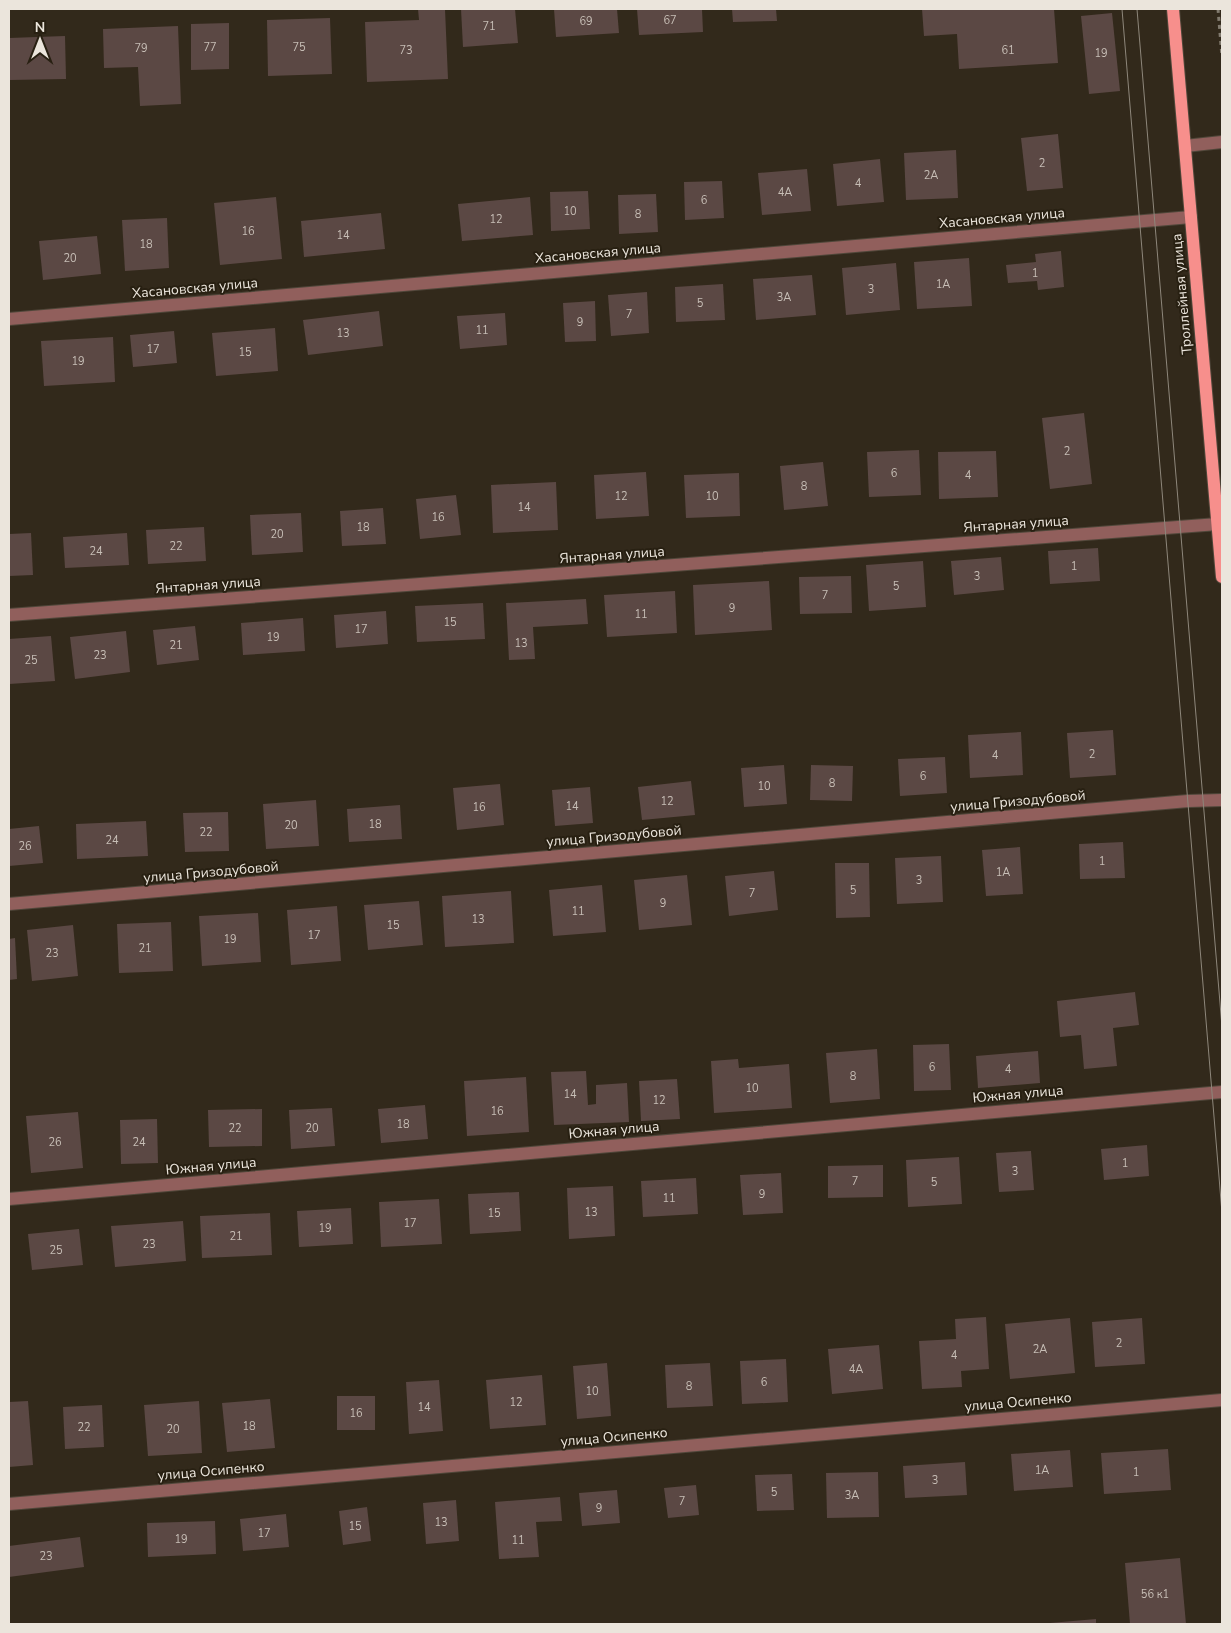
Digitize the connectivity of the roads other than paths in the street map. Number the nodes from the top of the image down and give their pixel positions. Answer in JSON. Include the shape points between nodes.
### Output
{"nodes":[{"id":1,"x":1173,"y":9,"type":"edge"},
{"id":2,"x":1222,"y":142,"type":"edge"},
{"id":3,"x":1185,"y":146,"type":"junction"},
{"id":4,"x":1191,"y":217,"type":"junction"},
{"id":5,"x":9,"y":319,"type":"edge"},
{"id":6,"x":1218,"y":524,"type":"junction"},
{"id":7,"x":1222,"y":577,"type":"edge"},
{"id":8,"x":9,"y":615,"type":"edge"},
{"id":9,"x":1222,"y":800,"type":"edge"},
{"id":10,"x":9,"y":904,"type":"edge"},
{"id":11,"x":1222,"y":1092,"type":"edge"},
{"id":12,"x":9,"y":1199,"type":"edge"},
{"id":13,"x":1222,"y":1400,"type":"edge"},
{"id":14,"x":9,"y":1504,"type":"edge"}],
"edges":[{"from":1,"to":3,"type":"main road","name":"Троллейная улица"},
{"from":2,"to":3,"type":"street"},
{"from":3,"to":4,"type":"main road","name":"Троллейная улица"},
{"from":4,"to":5,"type":"street","name":"Хасановская улица"},
{"from":4,"to":6,"type":"main road","name":"Троллейная улица"},
{"from":6,"to":7,"type":"main road","name":"Троллейная улица"},
{"from":6,"to":8,"type":"street","name":"Янтарная улица"},
{"from":9,"to":10,"type":"street","name":"улица Гризодубовой"},
{"from":11,"to":12,"type":"street","name":"Южная улица"},
{"from":13,"to":14,"type":"street","name":"улица Осипенко"}]}
